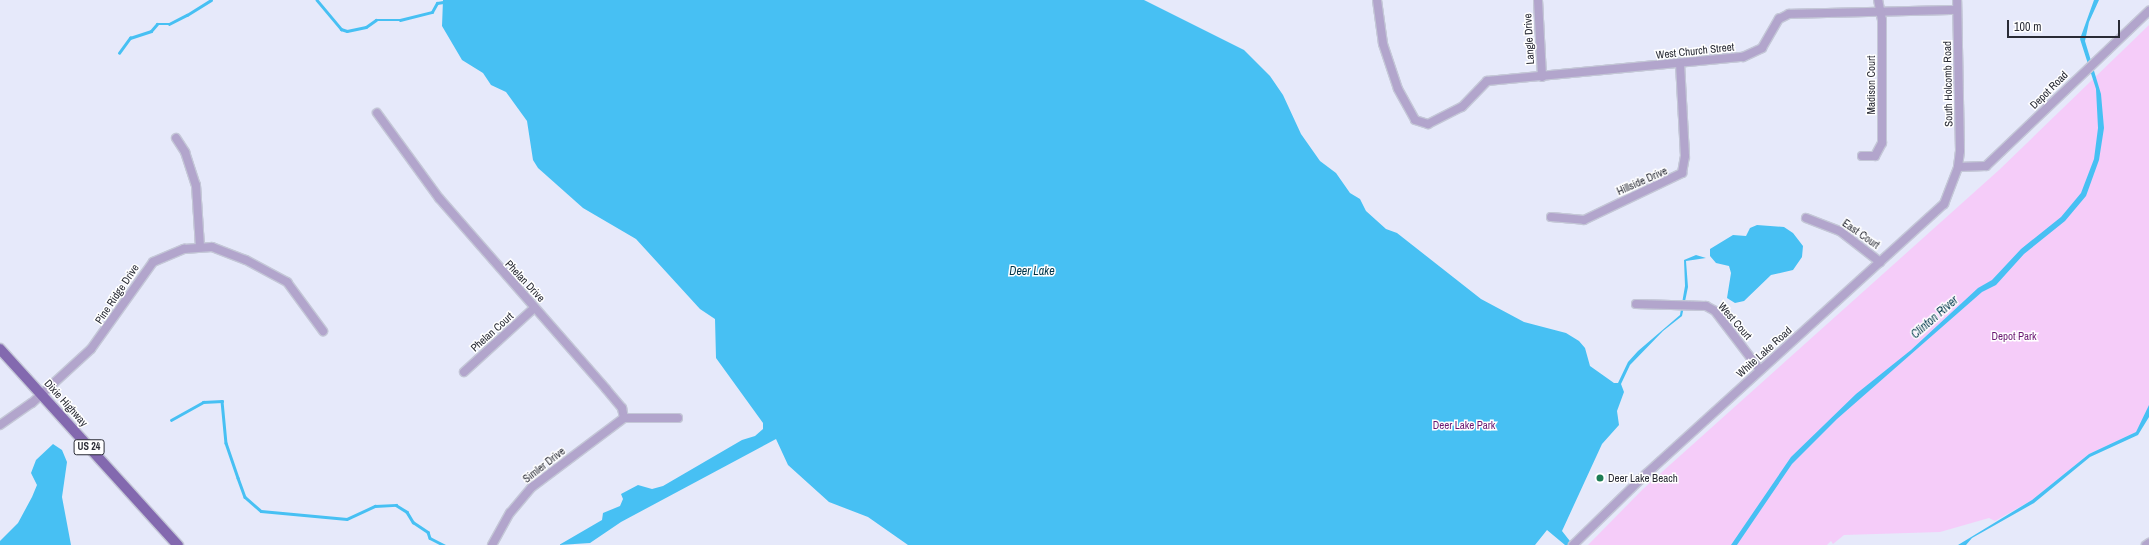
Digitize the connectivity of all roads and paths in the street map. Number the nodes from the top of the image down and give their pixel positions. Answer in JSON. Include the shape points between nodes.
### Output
{"nodes":[{"id":1,"x":1377,"y":0,"type":"edge"},
{"id":2,"x":1538,"y":0,"type":"edge"},
{"id":3,"x":1878,"y":0,"type":"edge"},
{"id":4,"x":1957,"y":0,"type":"edge"},
{"id":5,"x":1957,"y":10,"type":"junction"},
{"id":6,"x":2149,"y":11,"type":"edge"},
{"id":7,"x":1878,"y":12,"type":"junction"},
{"id":8,"x":1680,"y":64,"type":"junction"},
{"id":9,"x":1542,"y":77,"type":"junction"},
{"id":10,"x":377,"y":113,"type":"dead end"},
{"id":11,"x":176,"y":138,"type":"dead end"},
{"id":12,"x":1862,"y":156,"type":"dead end"},
{"id":13,"x":1958,"y":167,"type":"junction"},
{"id":14,"x":1551,"y":217,"type":"dead end"},
{"id":15,"x":1806,"y":218,"type":"dead end"},
{"id":16,"x":200,"y":247,"type":"junction"},
{"id":17,"x":1880,"y":262,"type":"junction"},
{"id":18,"x":1636,"y":304,"type":"dead end"},
{"id":19,"x":534,"y":308,"type":"junction"},
{"id":20,"x":323,"y":331,"type":"dead end"},
{"id":21,"x":0,"y":349,"type":"edge"},
{"id":22,"x":1760,"y":370,"type":"junction"},
{"id":23,"x":464,"y":372,"type":"dead end"},
{"id":24,"x":42,"y":395,"type":"junction"},
{"id":25,"x":624,"y":418,"type":"junction"},
{"id":26,"x":678,"y":418,"type":"dead end"},
{"id":27,"x":0,"y":425,"type":"edge"},
{"id":28,"x":2149,"y":543,"type":"edge"},
{"id":29,"x":178,"y":545,"type":"edge"},
{"id":30,"x":492,"y":545,"type":"edge"},
{"id":31,"x":1573,"y":545,"type":"edge"},
{"id":32,"x":2146,"y":545,"type":"edge"}],
"edges":[{"from":1,"to":9,"type":"street","name":"West Church Street","via":[[1383,44],[1407,111],[1415,120],[1432,123],[1469,102],[1487,82]]},
{"from":2,"to":9,"type":"street","name":"Langle Drive"},
{"from":3,"to":7,"type":"street","name":"Madison Court"},
{"from":4,"to":5,"type":"street","name":"South Holcomb Road"},
{"from":5,"to":7,"type":"street","name":"West Church Street"},
{"from":5,"to":13,"type":"street","name":"South Holcomb Road","via":[[1960,120]]},
{"from":6,"to":13,"type":"street","name":"Depot Road","via":[[1993,160],[1977,168]]},
{"from":7,"to":8,"type":"street","name":"West Church Street","via":[[1789,14],[1779,19],[1762,48],[1752,54],[1728,60]]},
{"from":7,"to":12,"type":"street","name":"Madison Court","via":[[1882,20],[1882,143],[1875,156]]},
{"from":8,"to":9,"type":"street","name":"West Church Street"},
{"from":8,"to":14,"type":"street","name":"Hillside Drive","via":[[1685,156],[1682,173],[1584,220]]},
{"from":10,"to":19,"type":"street","name":"Phelan Drive","via":[[439,198]]},
{"from":11,"to":16,"type":"street","via":[[185,152],[196,185]]},
{"from":13,"to":17,"type":"street","name":"White Lake Road","via":[[1944,204]]},
{"from":15,"to":17,"type":"street","name":"East Court","via":[[1840,231]]},
{"from":16,"to":20,"type":"street","name":"Pine Ridge Drive","via":[[212,247],[246,260],[287,282],[306,304]]},
{"from":16,"to":24,"type":"street","name":"Pine Ridge Drive","via":[[184,249],[153,262],[119,306],[104,334]]},
{"from":17,"to":22,"type":"street","name":"White Lake Road"},
{"from":18,"to":22,"type":"street","name":"West Court","via":[[1706,306],[1715,311]]},
{"from":19,"to":23,"type":"street","name":"Phelan Court"},
{"from":19,"to":25,"type":"street","name":"Phelan Drive","via":[[622,408]]},
{"from":21,"to":24,"type":"main road","name":"Dixie Highway","number":"US 24"},
{"from":22,"to":31,"type":"street","name":"White Lake Road"},
{"from":24,"to":27,"type":"street","name":"Pine Ridge Drive"},
{"from":24,"to":29,"type":"main road","name":"Dixie Highway","number":"US 24"},
{"from":25,"to":26,"type":"street"},
{"from":25,"to":30,"type":"street","name":"Simler Drive","via":[[532,487],[510,513]]},
{"from":28,"to":32,"type":"street"}]}
